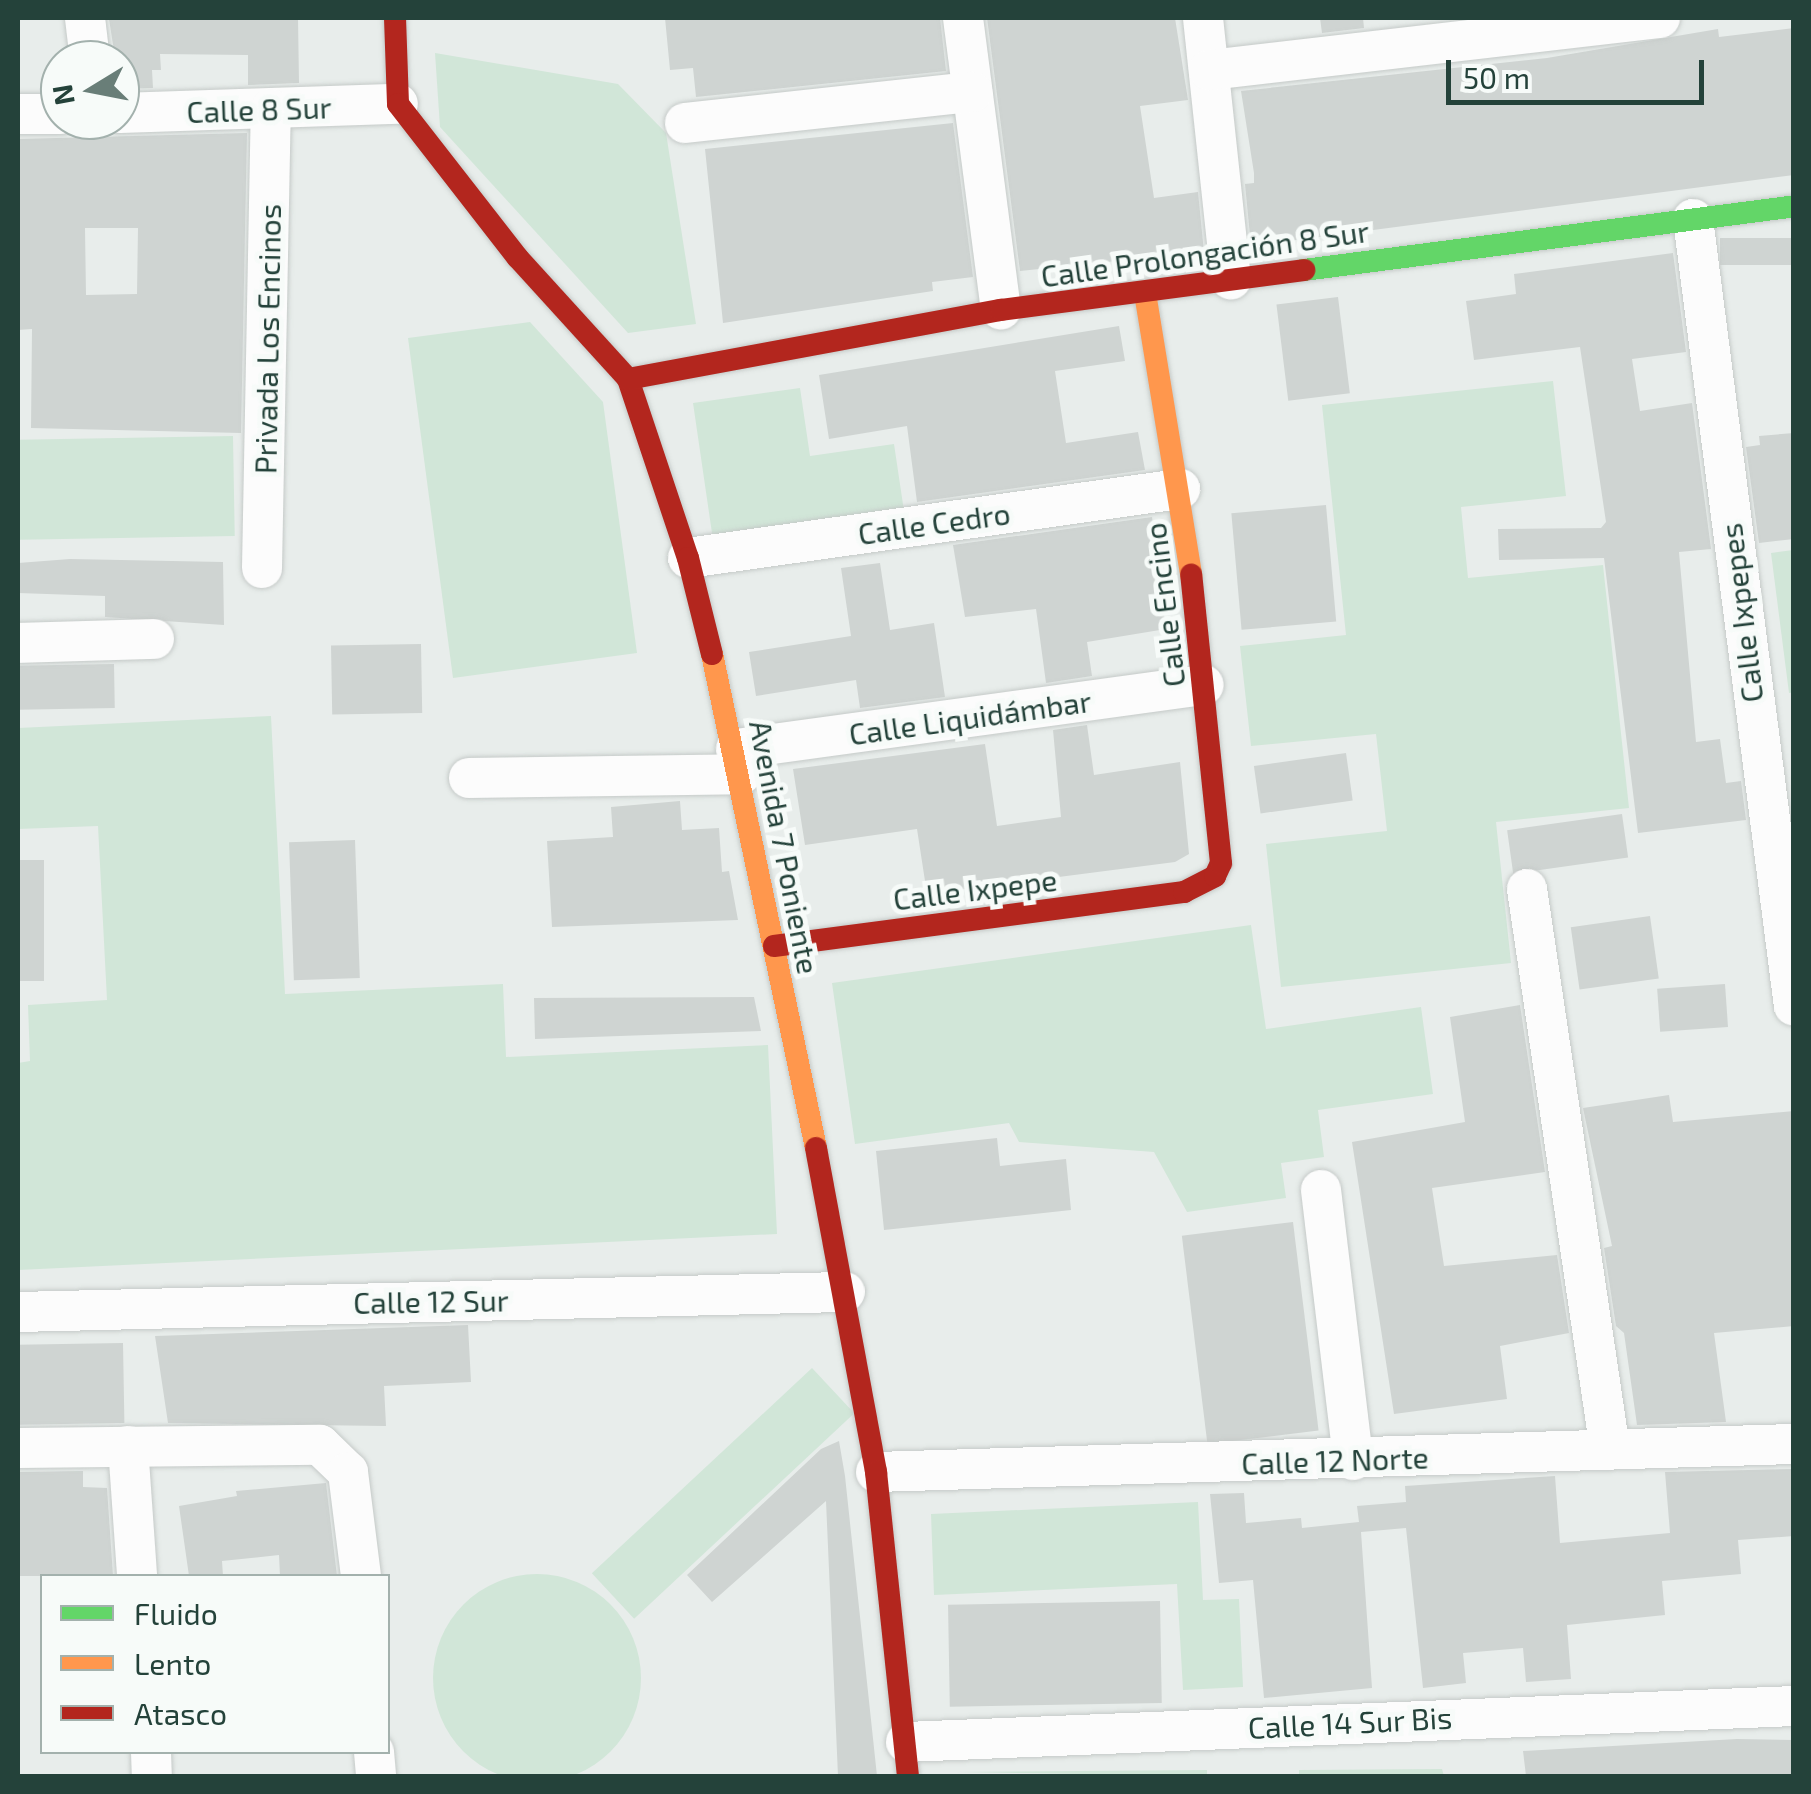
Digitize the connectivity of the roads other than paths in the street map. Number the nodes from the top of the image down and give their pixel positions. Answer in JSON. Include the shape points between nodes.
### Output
{"nodes":[{"id":1,"x":395,"y":18,"type":"edge"},
{"id":2,"x":962,"y":18,"type":"edge"},
{"id":3,"x":1203,"y":18,"type":"edge"},
{"id":4,"x":1660,"y":18,"type":"edge"},
{"id":5,"x":1209,"y":70,"type":"junction"},
{"id":6,"x":972,"y":92,"type":"junction"},
{"id":7,"x":398,"y":104,"type":"junction"},
{"id":8,"x":271,"y":108,"type":"junction"},
{"id":9,"x":140,"y":112,"type":"edge"},
{"id":10,"x":684,"y":123,"type":"dead end"},
{"id":11,"x":1794,"y":206,"type":"edge"},
{"id":12,"x":1693,"y":219,"type":"junction"},
{"id":13,"x":1231,"y":280,"type":"junction"},
{"id":14,"x":1144,"y":293,"type":"junction"},
{"id":15,"x":1001,"y":310,"type":"junction"},
{"id":16,"x":628,"y":379,"type":"junction"},
{"id":17,"x":1180,"y":489,"type":"junction"},
{"id":18,"x":688,"y":558,"type":"junction"},
{"id":19,"x":262,"y":568,"type":"dead end"},
{"id":20,"x":154,"y":639,"type":"dead end"},
{"id":21,"x":18,"y":643,"type":"edge"},
{"id":22,"x":1204,"y":685,"type":"junction"},
{"id":23,"x":739,"y":762,"type":"junction"},
{"id":24,"x":470,"y":778,"type":"dead end"},
{"id":25,"x":1527,"y":888,"type":"dead end"},
{"id":26,"x":1184,"y":892,"type":"joint"},
{"id":27,"x":774,"y":946,"type":"junction"},
{"id":28,"x":1794,"y":1006,"type":"edge"},
{"id":29,"x":1321,"y":1190,"type":"dead end"},
{"id":30,"x":845,"y":1292,"type":"junction"},
{"id":31,"x":18,"y":1312,"type":"edge"},
{"id":32,"x":1794,"y":1444,"type":"edge"},
{"id":33,"x":128,"y":1446,"type":"junction"},
{"id":34,"x":18,"y":1448,"type":"edge"},
{"id":35,"x":1610,"y":1450,"type":"junction"},
{"id":36,"x":1353,"y":1460,"type":"junction"},
{"id":37,"x":876,"y":1472,"type":"junction"},
{"id":38,"x":138,"y":1574,"type":"edge"},
{"id":39,"x":361,"y":1574,"type":"edge"},
{"id":40,"x":1794,"y":1706,"type":"edge"},
{"id":41,"x":907,"y":1760,"type":"edge"}],
"edges":[{"from":1,"to":7,"type":"street"},
{"from":2,"to":6,"type":"street"},
{"from":3,"to":5,"type":"street"},
{"from":4,"to":5,"type":"street"},
{"from":5,"to":13,"type":"street"},
{"from":6,"to":10,"type":"street"},
{"from":6,"to":15,"type":"street"},
{"from":7,"to":8,"type":"street","name":"Calle 8 Sur"},
{"from":7,"to":16,"type":"street","name":"Avenida 7 Poniente","via":[[518,258]]},
{"from":8,"to":9,"type":"street","name":"Calle 8 Sur"},
{"from":8,"to":19,"type":"street","name":"Privada Los Encinos"},
{"from":11,"to":12,"type":"street","name":"Calle Prolongación 8 Sur"},
{"from":12,"to":13,"type":"street","name":"Calle Prolongación 8 Sur"},
{"from":12,"to":28,"type":"street","name":"Calle Ixpepes"},
{"from":13,"to":14,"type":"street","name":"Calle Prolongación 8 Sur"},
{"from":14,"to":15,"type":"street","name":"Calle Prolongación 8 Sur"},
{"from":14,"to":17,"type":"street","name":"Calle Encino"},
{"from":15,"to":16,"type":"street","name":"Calle Prolongación 8 Sur"},
{"from":16,"to":18,"type":"street","name":"Avenida 7 Poniente"},
{"from":17,"to":18,"type":"street","name":"Calle Cedro"},
{"from":17,"to":22,"type":"street","name":"Calle Encino"},
{"from":18,"to":23,"type":"street","name":"Avenida 7 Poniente"},
{"from":20,"to":21,"type":"street"},
{"from":22,"to":23,"type":"street","name":"Calle Liquidámbar"},
{"from":22,"to":26,"type":"street","name":"Calle Encino","via":[[1221,863],[1215,876]]},
{"from":23,"to":24,"type":"street","name":"Calle Liquidámbar"},
{"from":23,"to":27,"type":"street","name":"Avenida 7 Poniente"},
{"from":25,"to":35,"type":"street"},
{"from":26,"to":27,"type":"street","name":"Calle Ixpepe"},
{"from":27,"to":30,"type":"street","name":"Avenida 7 Poniente"},
{"from":29,"to":36,"type":"street"},
{"from":30,"to":31,"type":"street","name":"Calle 12 Sur"},
{"from":30,"to":37,"type":"street","name":"Avenida 7 Poniente"},
{"from":32,"to":35,"type":"street","name":"Calle 12 Norte"},
{"from":33,"to":34,"type":"street"},
{"from":33,"to":38,"type":"street"},
{"from":33,"to":39,"type":"street","via":[[320,1445],[336,1455],[356,1501]]},
{"from":35,"to":36,"type":"street","name":"Calle 12 Norte"},
{"from":36,"to":37,"type":"street","name":"Calle 12 Norte"},
{"from":37,"to":41,"type":"street","name":"Avenida 7 Poniente"},
{"from":40,"to":41,"type":"street","name":"Calle 14 Sur Bis"}]}
